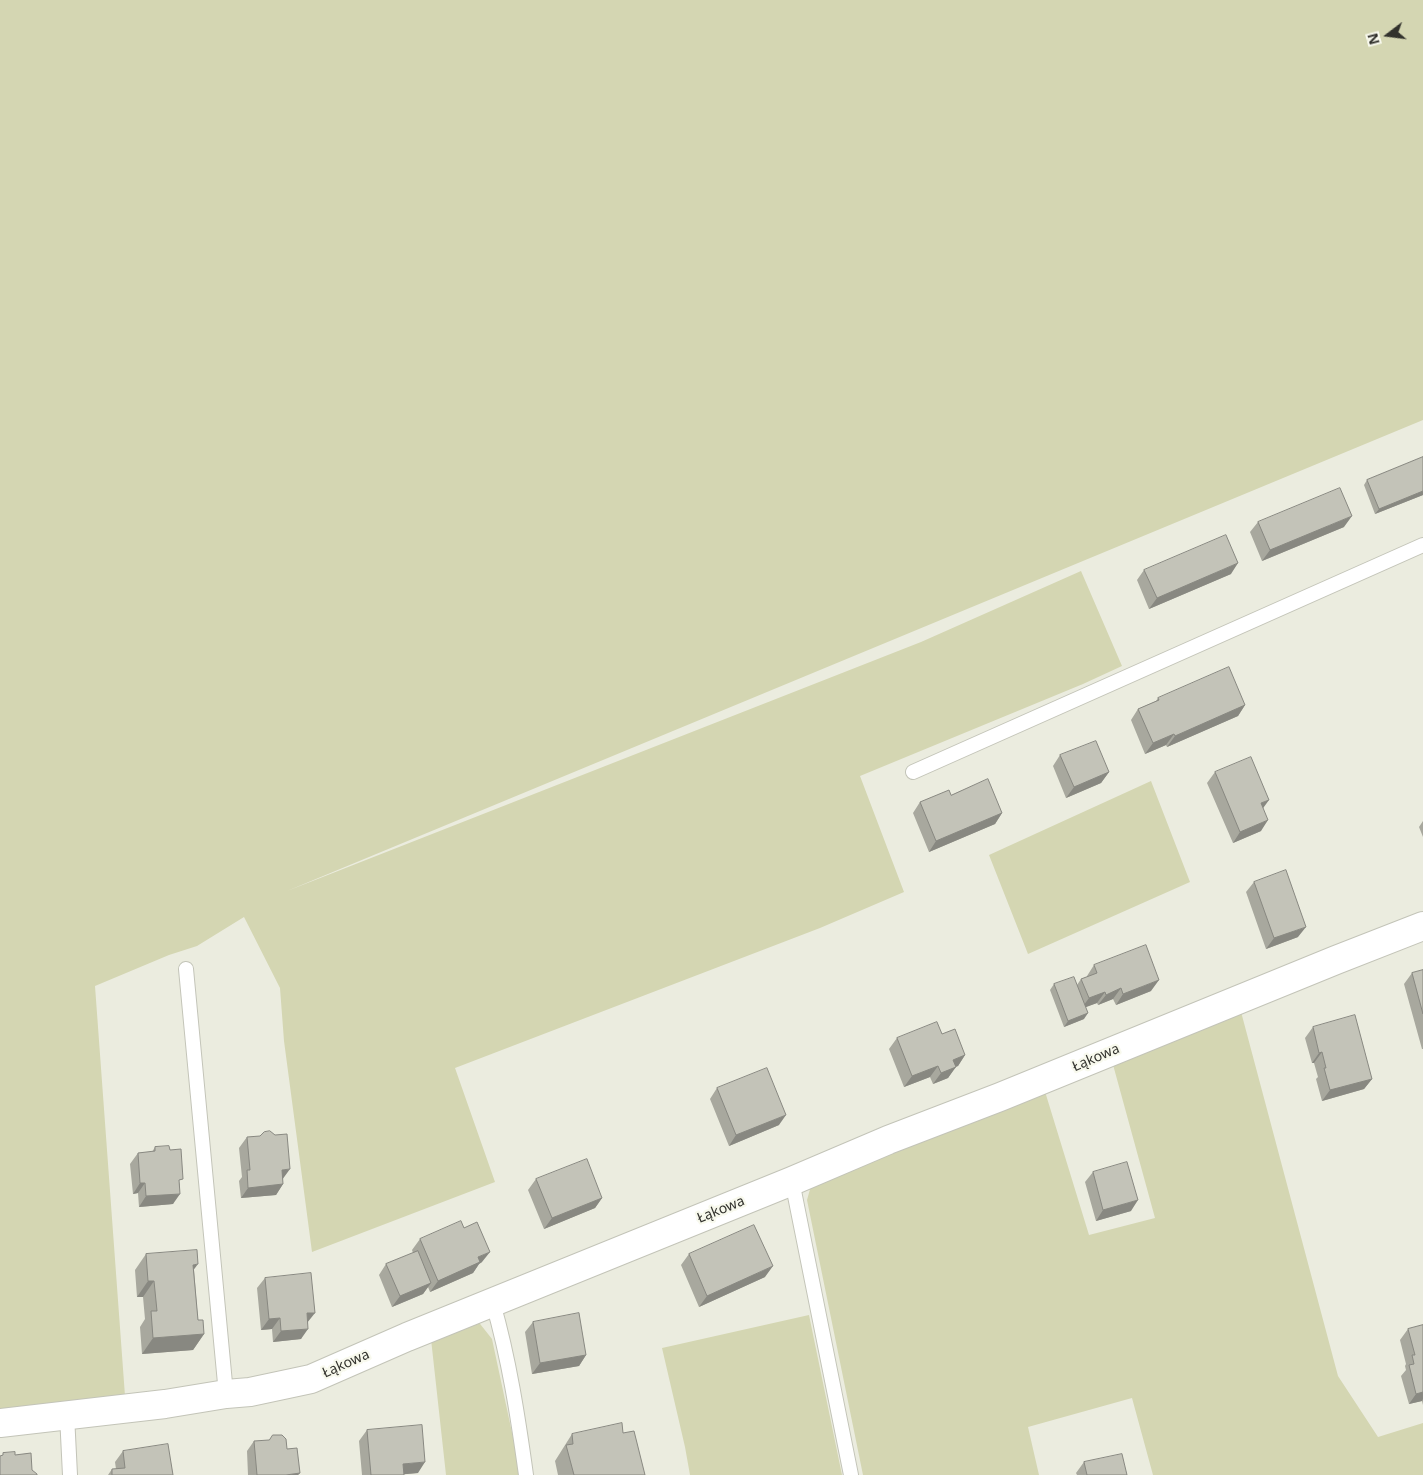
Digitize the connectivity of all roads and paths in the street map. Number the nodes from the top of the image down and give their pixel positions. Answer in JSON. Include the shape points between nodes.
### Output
{"nodes":[{"id":1,"x":1423,"y":545,"type":"edge"},
{"id":2,"x":913,"y":772,"type":"dead end"},
{"id":3,"x":1423,"y":926,"type":"edge"},
{"id":4,"x":186,"y":969,"type":"dead end"},
{"id":5,"x":792,"y":1181,"type":"junction"},
{"id":6,"x":493,"y":1303,"type":"junction"},
{"id":7,"x":226,"y":1394,"type":"junction"},
{"id":8,"x":67,"y":1415,"type":"junction"},
{"id":9,"x":0,"y":1424,"type":"edge"},
{"id":10,"x":70,"y":1475,"type":"edge"},
{"id":11,"x":526,"y":1475,"type":"edge"},
{"id":12,"x":851,"y":1475,"type":"edge"}],
"edges":[{"from":1,"to":2,"type":"lane"},
{"from":3,"to":5,"type":"street","name":"Łąkowa"},
{"from":4,"to":7,"type":"lane"},
{"from":5,"to":6,"type":"street","name":"Łąkowa"},
{"from":5,"to":12,"type":"lane"},
{"from":6,"to":7,"type":"street","name":"Łąkowa","via":[[312,1379],[258,1391]]},
{"from":6,"to":11,"type":"lane","via":[[506,1350]]},
{"from":7,"to":8,"type":"street","name":"Łąkowa"},
{"from":8,"to":9,"type":"street","name":"Łąkowa"},
{"from":8,"to":10,"type":"lane"}]}
